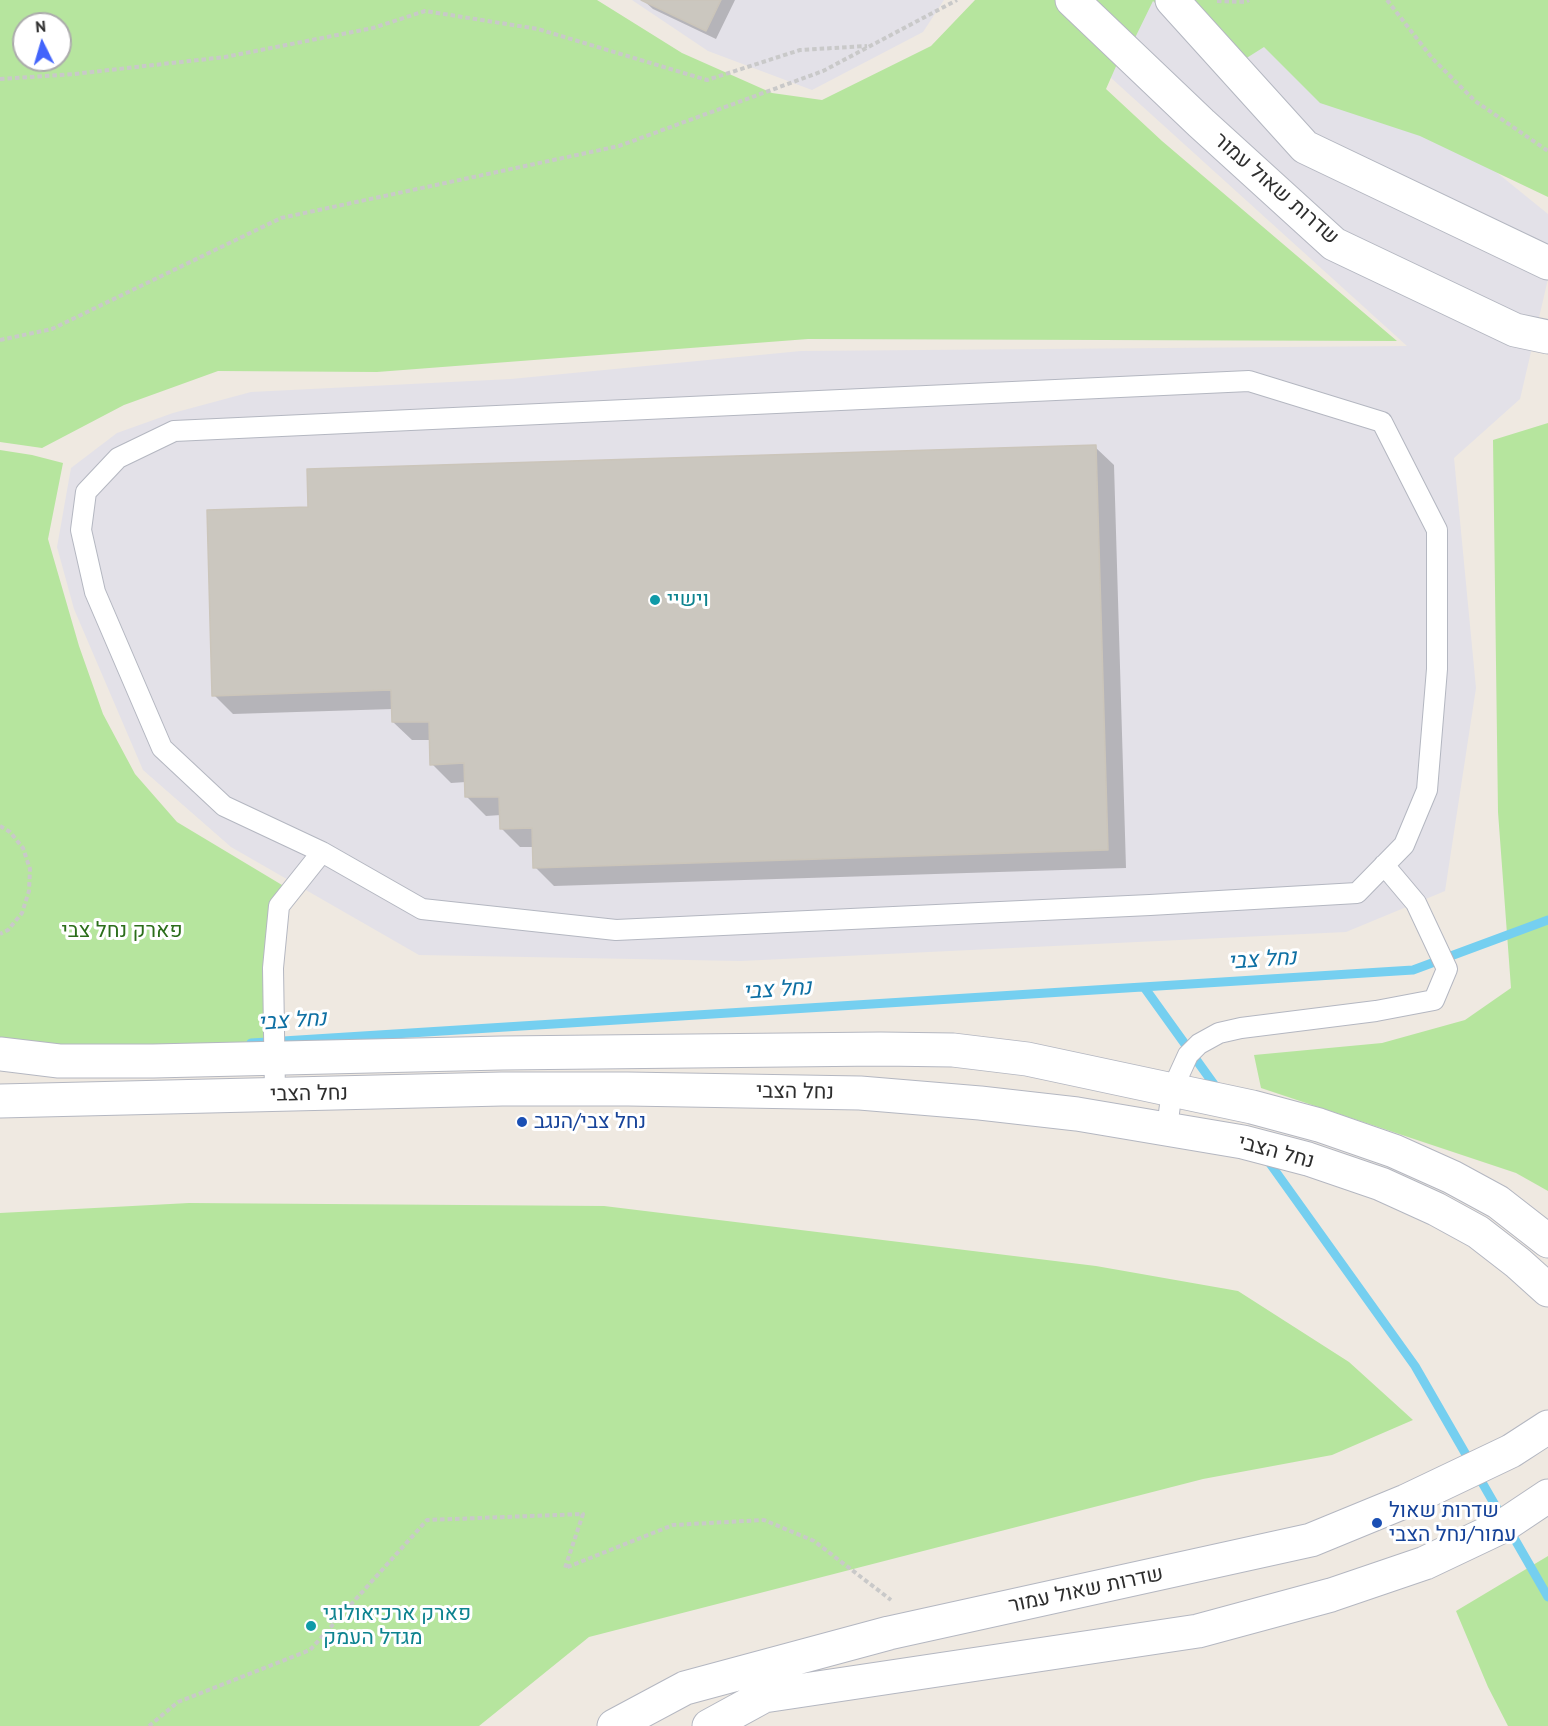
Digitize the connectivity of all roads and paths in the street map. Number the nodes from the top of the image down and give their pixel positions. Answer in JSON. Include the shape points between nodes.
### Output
{"nodes":[{"id":1,"x":957,"y":0,"type":"edge"},
{"id":2,"x":1072,"y":0,"type":"edge"},
{"id":3,"x":1172,"y":0,"type":"edge"},
{"id":4,"x":1249,"y":0,"type":"edge"},
{"id":5,"x":1388,"y":0,"type":"edge"},
{"id":6,"x":1215,"y":1,"type":"edge"},
{"id":7,"x":870,"y":46,"type":"junction"},
{"id":8,"x":0,"y":79,"type":"edge"},
{"id":9,"x":1548,"y":151,"type":"edge"},
{"id":10,"x":1548,"y":263,"type":"edge"},
{"id":11,"x":1548,"y":337,"type":"edge"},
{"id":12,"x":0,"y":340,"type":"edge"},
{"id":13,"x":0,"y":826,"type":"edge"},
{"id":14,"x":322,"y":852,"type":"junction"},
{"id":15,"x":1384,"y":865,"type":"junction"},
{"id":16,"x":0,"y":934,"type":"edge"},
{"id":17,"x":0,"y":1054,"type":"edge"},
{"id":18,"x":275,"y":1059,"type":"junction"},
{"id":19,"x":1172,"y":1090,"type":"junction"},
{"id":20,"x":275,"y":1094,"type":"junction"},
{"id":21,"x":0,"y":1101,"type":"edge"},
{"id":22,"x":1167,"y":1128,"type":"junction"},
{"id":23,"x":1548,"y":1241,"type":"edge"},
{"id":24,"x":1548,"y":1290,"type":"edge"},
{"id":25,"x":1548,"y":1427,"type":"edge"},
{"id":26,"x":1548,"y":1496,"type":"edge"},
{"id":27,"x":924,"y":1625,"type":"junction"},
{"id":28,"x":149,"y":1726,"type":"edge"},
{"id":29,"x":614,"y":1726,"type":"edge"},
{"id":30,"x":708,"y":1726,"type":"edge"}],
"edges":[{"from":1,"to":7,"type":"path"},
{"from":2,"to":11,"type":"street","name":"שדרות שאול עמור","via":[[1334,244],[1515,330]]},
{"from":3,"to":10,"type":"street","via":[[1305,147]]},
{"from":4,"to":6,"type":"path"},
{"from":5,"to":9,"type":"path","via":[[1432,58],[1475,101]]},
{"from":7,"to":8,"type":"path","via":[[800,50],[707,80],[538,30],[425,11],[373,28],[225,57]]},
{"from":7,"to":12,"type":"path","via":[[823,71],[619,146],[281,218],[52,328]]},
{"from":13,"to":16,"type":"path","via":[[22,848],[30,869],[22,913]]},
{"from":14,"to":15,"type":"lane","via":[[422,909],[616,930],[1358,893]]},
{"from":14,"to":15,"type":"lane","via":[[224,806],[162,748],[95,592],[81,530],[86,492],[118,458],[174,431],[1249,381],[1382,422],[1437,530],[1437,669],[1427,790],[1404,845]]},
{"from":14,"to":18,"type":"lane","via":[[279,906],[273,968]]},
{"from":15,"to":19,"type":"lane","via":[[1416,903],[1446,969],[1434,1000],[1219,1033],[1188,1055]]},
{"from":17,"to":18,"type":"street","name":"נחל הצבי","via":[[59,1061]]},
{"from":18,"to":19,"type":"street","name":"נחל הצבי","via":[[784,1049],[952,1050],[1027,1059]]},
{"from":18,"to":20,"type":"lane"},
{"from":19,"to":22,"type":"lane"},
{"from":19,"to":23,"type":"street","name":"נחל הצבי","via":[[1319,1125],[1394,1151],[1498,1202]]},
{"from":20,"to":21,"type":"street","name":"נחל הצבי"},
{"from":20,"to":22,"type":"street","name":"נחל הצבי","via":[[502,1089],[860,1093],[991,1104]]},
{"from":22,"to":24,"type":"street","name":"נחל הצבי","via":[[1308,1159],[1381,1184],[1479,1232]]},
{"from":25,"to":27,"type":"street","name":"שדרות שאול עמור","via":[[1511,1451],[1311,1540]]},
{"from":26,"to":30,"type":"street","via":[[1503,1526],[1425,1563],[1331,1595],[1198,1631],[764,1696]]},
{"from":27,"to":28,"type":"path","via":[[814,1541],[764,1520],[673,1525],[565,1568],[583,1514],[428,1520],[310,1650],[178,1702]]},
{"from":27,"to":29,"type":"street","name":"שדרות שאול עמור","via":[[685,1688]]}]}
